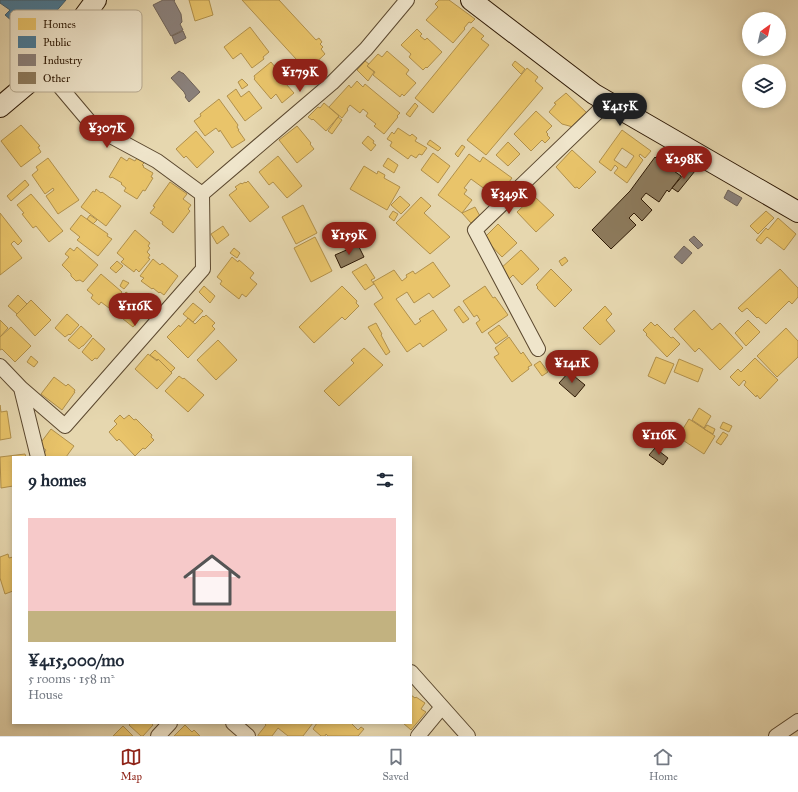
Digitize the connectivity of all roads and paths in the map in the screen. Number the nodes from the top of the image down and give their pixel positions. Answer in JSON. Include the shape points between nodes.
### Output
{"nodes":[{"id":1,"x":96,"y":0,"type":"edge"},
{"id":2,"x":407,"y":0,"type":"edge"},
{"id":3,"x":471,"y":0,"type":"edge"},
{"id":4,"x":89,"y":10,"type":"edge"},
{"id":5,"x":18,"y":92,"type":"edge"},
{"id":6,"x":64,"y":92,"type":"edge"},
{"id":7,"x":608,"y":102,"type":"junction"},
{"id":8,"x":0,"y":107,"type":"edge"},
{"id":9,"x":202,"y":194,"type":"junction"},
{"id":10,"x":798,"y":212,"type":"edge"},
{"id":11,"x":538,"y":349,"type":"dead end"},
{"id":12,"x":0,"y":366,"type":"edge"},
{"id":13,"x":21,"y":388,"type":"junction"},
{"id":14,"x":38,"y":456,"type":"edge"},
{"id":15,"x":412,"y":673,"type":"edge"},
{"id":16,"x":442,"y":707,"type":"junction"},
{"id":17,"x":798,"y":721,"type":"edge"},
{"id":18,"x":169,"y":724,"type":"edge"},
{"id":19,"x":234,"y":724,"type":"edge"},
{"id":20,"x":158,"y":736,"type":"edge"},
{"id":21,"x":248,"y":736,"type":"edge"},
{"id":22,"x":418,"y":736,"type":"edge"},
{"id":23,"x":468,"y":736,"type":"edge"},
{"id":24,"x":776,"y":736,"type":"edge"}],
"edges":[{"from":1,"to":4,"type":"street"},
{"from":2,"to":9,"type":"street","via":[[366,49],[332,83]]},
{"from":3,"to":7,"type":"street"},
{"from":5,"to":8,"type":"street"},
{"from":6,"to":9,"type":"street","via":[[94,127],[157,161]]},
{"from":7,"to":10,"type":"street"},
{"from":7,"to":11,"type":"street","via":[[475,230]]},
{"from":9,"to":13,"type":"street","via":[[203,269],[65,426]]},
{"from":12,"to":13,"type":"street"},
{"from":13,"to":14,"type":"street"},
{"from":15,"to":16,"type":"street"},
{"from":16,"to":22,"type":"street"},
{"from":16,"to":23,"type":"street"},
{"from":17,"to":24,"type":"street"},
{"from":18,"to":20,"type":"street"},
{"from":19,"to":21,"type":"street"}]}
